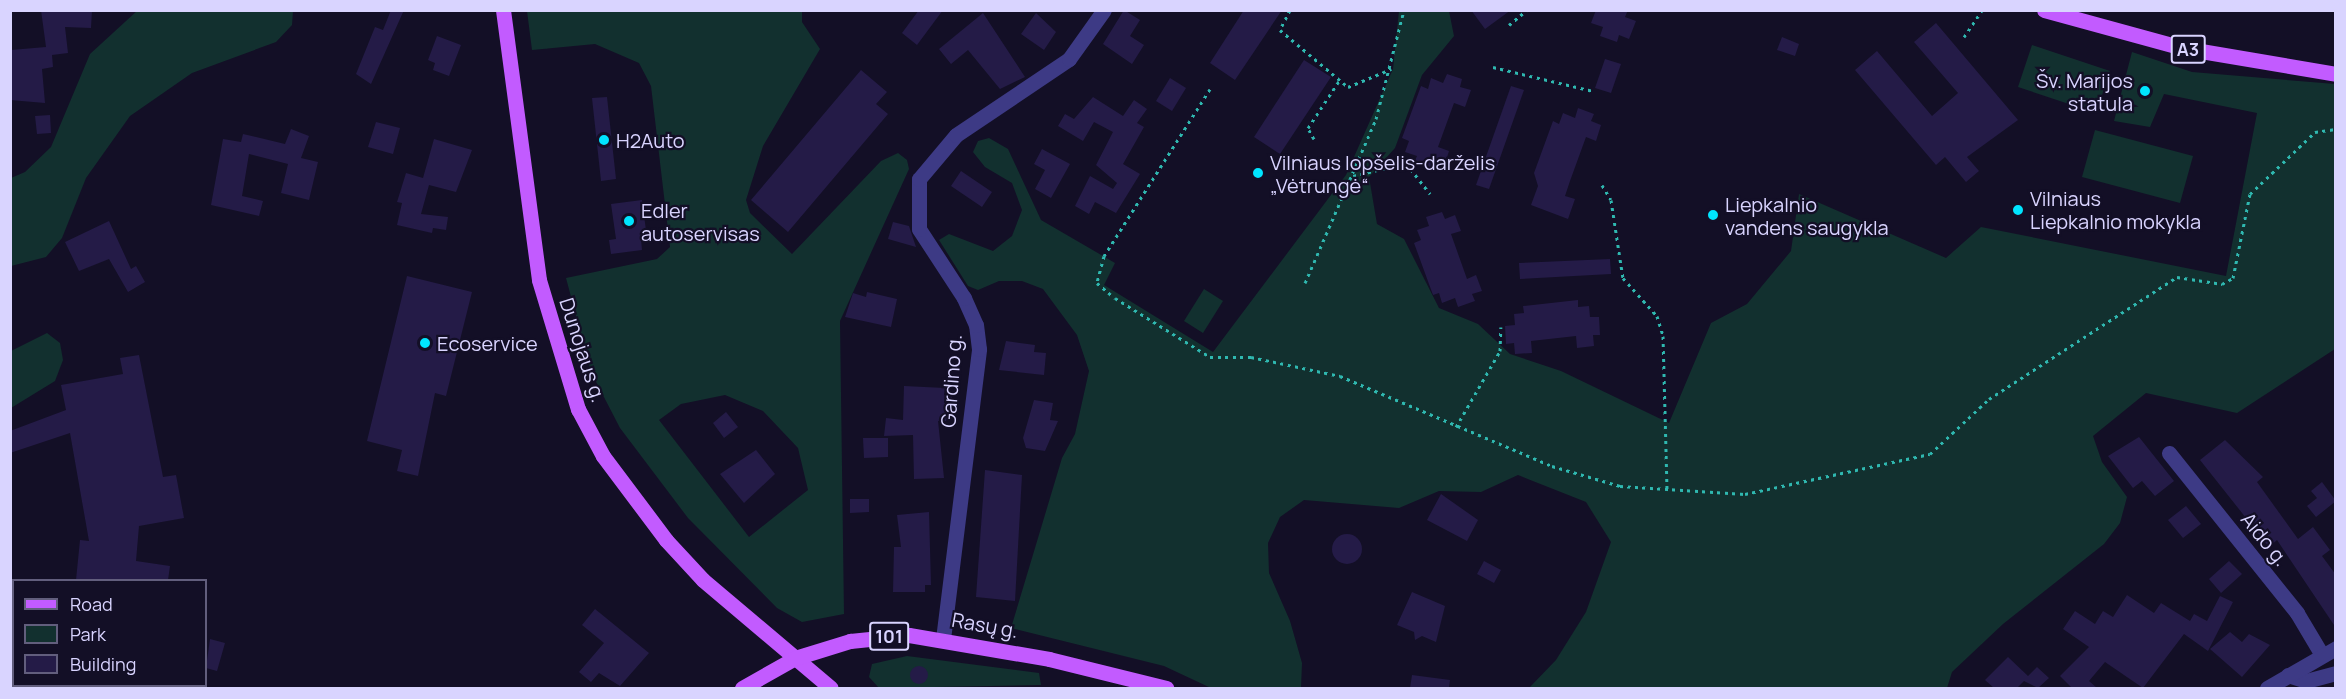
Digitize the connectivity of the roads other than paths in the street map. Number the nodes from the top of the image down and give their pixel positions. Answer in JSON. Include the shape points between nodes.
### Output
{"nodes":[{"id":1,"x":502,"y":10,"type":"edge"},
{"id":2,"x":1104,"y":10,"type":"edge"},
{"id":3,"x":2044,"y":10,"type":"edge"},
{"id":4,"x":2336,"y":74,"type":"edge"},
{"id":5,"x":2169,"y":453,"type":"dead end"},
{"id":6,"x":943,"y":639,"type":"junction"},
{"id":7,"x":2329,"y":651,"type":"edge"},
{"id":8,"x":795,"y":658,"type":"junction"},
{"id":9,"x":2336,"y":673,"type":"edge"},
{"id":10,"x":2288,"y":675,"type":"junction"},
{"id":11,"x":742,"y":688,"type":"edge"},
{"id":12,"x":831,"y":688,"type":"edge"},
{"id":13,"x":1166,"y":688,"type":"edge"},
{"id":14,"x":2267,"y":688,"type":"edge"}],
"edges":[{"from":1,"to":8,"type":"main road","name":"Dunojaus g.","via":[[539,280],[578,409],[603,456],[666,540],[703,580]]},
{"from":2,"to":6,"type":"street","name":"Gardino g.","via":[[1069,58],[956,135],[919,179],[919,229],[963,298],[976,325],[979,349]]},
{"from":3,"to":4,"type":"main road","number":"A3","via":[[2173,46]]},
{"from":5,"to":7,"type":"street","name":"Aido g."},
{"from":6,"to":8,"type":"main road","name":"Rasų g.","number":"101","via":[[880,637]]},
{"from":6,"to":13,"type":"main road","name":"Rasų g.","number":"101"},
{"from":7,"to":10,"type":"street"},
{"from":8,"to":11,"type":"main road","number":"101"},
{"from":8,"to":12,"type":"main road","name":"Dunojaus g."},
{"from":9,"to":10,"type":"street","via":[[2306,681]]},
{"from":10,"to":14,"type":"street"}]}
